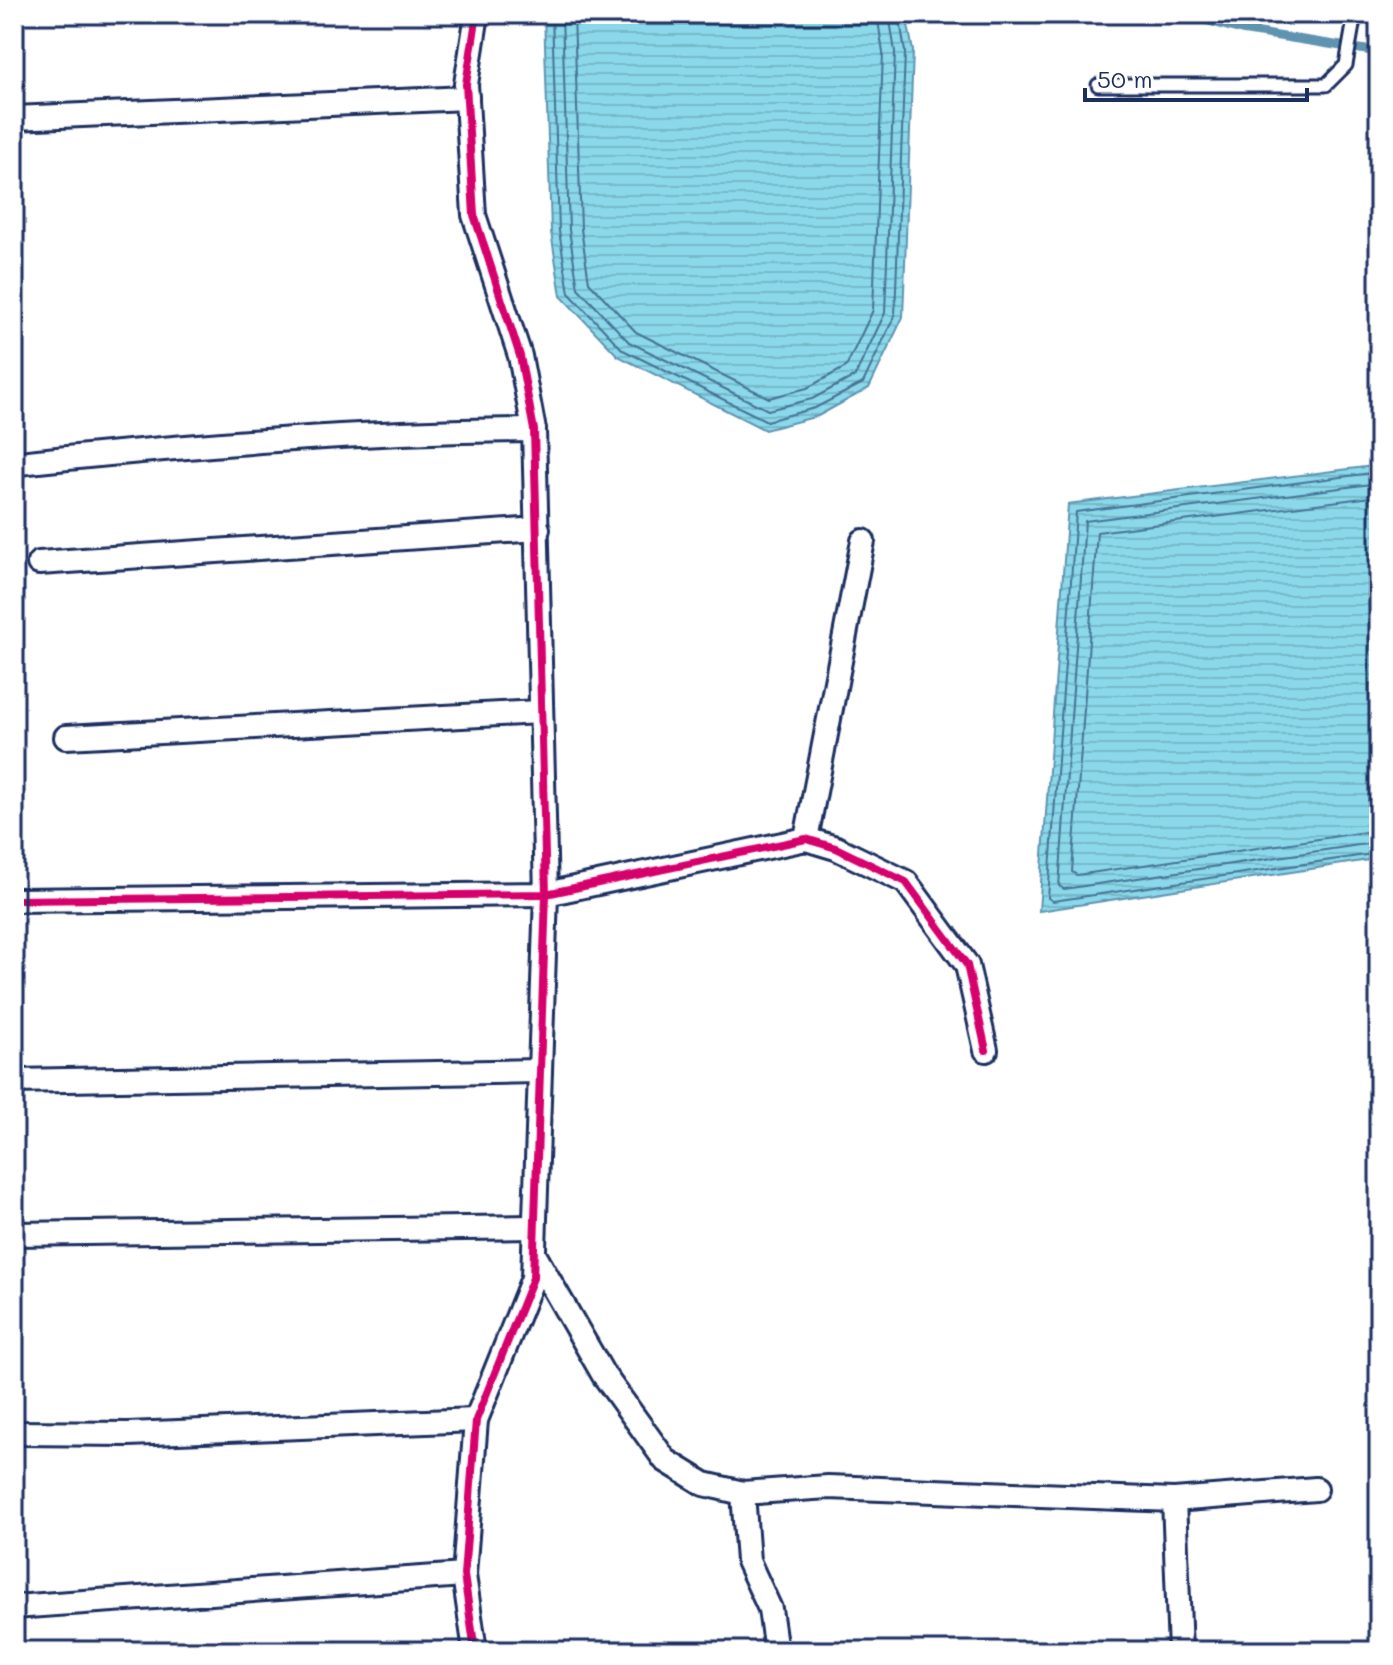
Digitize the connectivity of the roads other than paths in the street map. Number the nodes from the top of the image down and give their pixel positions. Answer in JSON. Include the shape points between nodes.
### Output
{"nodes":[{"id":1,"x":477,"y":14,"type":"edge"},
{"id":2,"x":1355,"y":14,"type":"edge"},
{"id":3,"x":1098,"y":85,"type":"dead end"},
{"id":4,"x":467,"y":98,"type":"junction"},
{"id":5,"x":14,"y":118,"type":"edge"},
{"id":6,"x":534,"y":430,"type":"junction"},
{"id":7,"x":19,"y":463,"type":"dead end"},
{"id":8,"x":538,"y":529,"type":"junction"},
{"id":9,"x":863,"y":541,"type":"dead end"},
{"id":10,"x":39,"y":563,"type":"dead end"},
{"id":11,"x":539,"y":712,"type":"junction"},
{"id":12,"x":66,"y":737,"type":"dead end"},
{"id":13,"x":806,"y":839,"type":"junction"},
{"id":14,"x":546,"y":894,"type":"junction"},
{"id":15,"x":14,"y":900,"type":"edge"},
{"id":16,"x":986,"y":1050,"type":"dead end"},
{"id":17,"x":540,"y":1071,"type":"junction"},
{"id":18,"x":14,"y":1081,"type":"edge"},
{"id":19,"x":534,"y":1227,"type":"junction"},
{"id":20,"x":14,"y":1234,"type":"edge"},
{"id":21,"x":533,"y":1253,"type":"junction"},
{"id":22,"x":476,"y":1420,"type":"junction"},
{"id":23,"x":14,"y":1433,"type":"edge"},
{"id":24,"x":1316,"y":1489,"type":"dead end"},
{"id":25,"x":743,"y":1493,"type":"junction"},
{"id":26,"x":1174,"y":1500,"type":"junction"},
{"id":27,"x":464,"y":1575,"type":"junction"},
{"id":28,"x":14,"y":1607,"type":"edge"},
{"id":29,"x":475,"y":1651,"type":"edge"},
{"id":30,"x":776,"y":1651,"type":"edge"},
{"id":31,"x":1180,"y":1651,"type":"edge"}],
"edges":[{"from":1,"to":4,"type":"street"},
{"from":2,"to":3,"type":"lane","via":[[1346,65],[1326,85]]},
{"from":4,"to":5,"type":"street"},
{"from":4,"to":6,"type":"street","via":[[474,215],[520,356]]},
{"from":6,"to":7,"type":"street","via":[[436,430]]},
{"from":6,"to":8,"type":"street"},
{"from":8,"to":10,"type":"street"},
{"from":8,"to":11,"type":"street"},
{"from":9,"to":13,"type":"street"},
{"from":11,"to":12,"type":"street"},
{"from":11,"to":14,"type":"street"},
{"from":13,"to":14,"type":"street"},
{"from":13,"to":16,"type":"street","via":[[906,882],[967,965]]},
{"from":14,"to":15,"type":"street"},
{"from":14,"to":17,"type":"street"},
{"from":17,"to":18,"type":"street"},
{"from":17,"to":19,"type":"street"},
{"from":19,"to":20,"type":"street"},
{"from":19,"to":21,"type":"street"},
{"from":21,"to":22,"type":"street","via":[[533,1278]]},
{"from":21,"to":25,"type":"street","via":[[603,1374],[665,1460],[704,1484]]},
{"from":22,"to":23,"type":"street","via":[[128,1434]]},
{"from":22,"to":27,"type":"street"},
{"from":24,"to":26,"type":"street"},
{"from":25,"to":26,"type":"street","via":[[828,1487]]},
{"from":25,"to":30,"type":"street","via":[[748,1561],[770,1609]]},
{"from":26,"to":31,"type":"street"},
{"from":27,"to":28,"type":"street"},
{"from":27,"to":29,"type":"street"}]}
